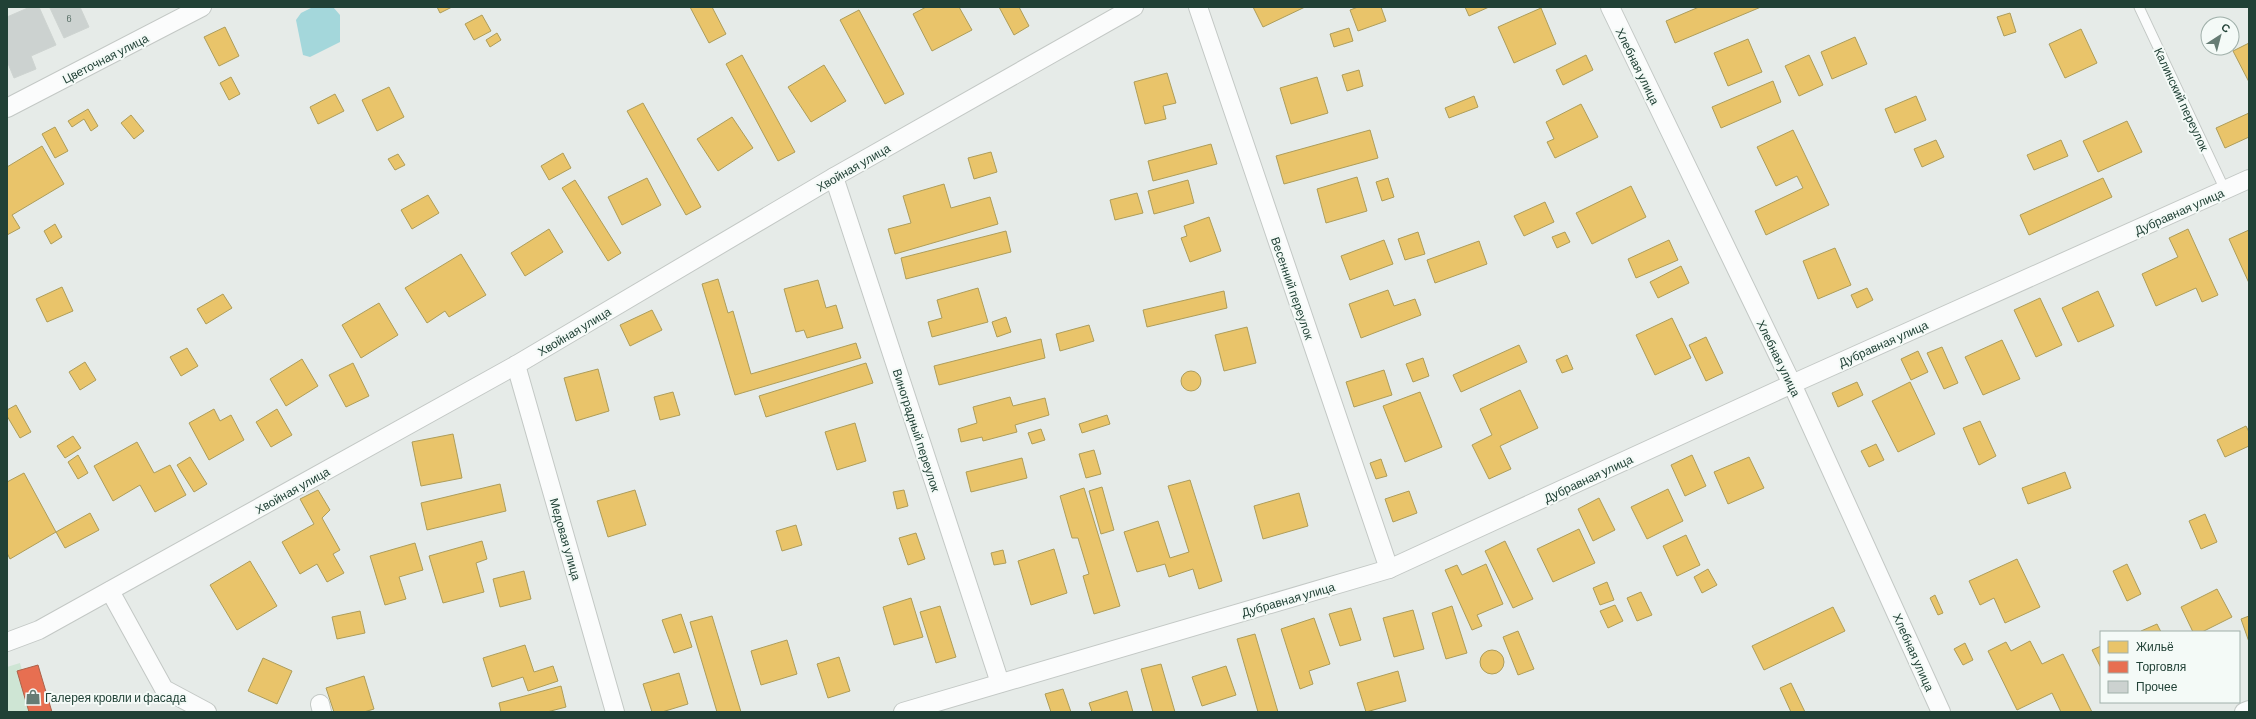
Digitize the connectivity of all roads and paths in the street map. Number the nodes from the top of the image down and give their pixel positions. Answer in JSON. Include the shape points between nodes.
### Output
{"nodes":[{"id":1,"x":202,"y":7,"type":"edge"},
{"id":2,"x":1134,"y":7,"type":"edge"},
{"id":3,"x":1198,"y":7,"type":"edge"},
{"id":4,"x":1610,"y":7,"type":"edge"},
{"id":5,"x":2139,"y":7,"type":"edge"},
{"id":6,"x":7,"y":108,"type":"edge"},
{"id":7,"x":834,"y":177,"type":"junction"},
{"id":8,"x":2249,"y":179,"type":"edge"},
{"id":9,"x":2225,"y":190,"type":"junction"},
{"id":10,"x":516,"y":365,"type":"junction"},
{"id":11,"x":1792,"y":384,"type":"junction"},
{"id":12,"x":1388,"y":569,"type":"junction"},
{"id":13,"x":110,"y":591,"type":"junction"},
{"id":14,"x":7,"y":642,"type":"edge"},
{"id":15,"x":1000,"y":684,"type":"junction"},
{"id":16,"x":2249,"y":710,"type":"edge"},
{"id":17,"x":207,"y":712,"type":"edge"},
{"id":18,"x":615,"y":712,"type":"edge"},
{"id":19,"x":903,"y":712,"type":"edge"},
{"id":20,"x":1941,"y":712,"type":"edge"},
{"id":21,"x":2244,"y":712,"type":"edge"}],
"edges":[{"from":1,"to":6,"type":"street","name":"Цветочная улица"},
{"from":2,"to":7,"type":"street","name":"Хвойная улица"},
{"from":3,"to":12,"type":"street","name":"Весенний переулок"},
{"from":4,"to":11,"type":"street","name":"Хлебная улица"},
{"from":5,"to":9,"type":"lane","name":"Калинский переулок"},
{"from":7,"to":10,"type":"street","name":"Хвойная улица"},
{"from":7,"to":15,"type":"street","name":"Виноградный переулок"},
{"from":8,"to":9,"type":"street","name":"Дубравная улица"},
{"from":9,"to":11,"type":"street","name":"Дубравная улица"},
{"from":10,"to":13,"type":"street","name":"Хвойная улица"},
{"from":10,"to":18,"type":"street","name":"Медовая улица"},
{"from":11,"to":12,"type":"street","name":"Дубравная улица"},
{"from":11,"to":20,"type":"street","name":"Хлебная улица"},
{"from":12,"to":15,"type":"street","name":"Дубравная улица"},
{"from":13,"to":14,"type":"street","name":"Хвойная улица","via":[[39,630]]},
{"from":13,"to":17,"type":"street","via":[[164,689]]},
{"from":15,"to":19,"type":"street","name":"Дубравная улица"},
{"from":16,"to":21,"type":"street"}]}
